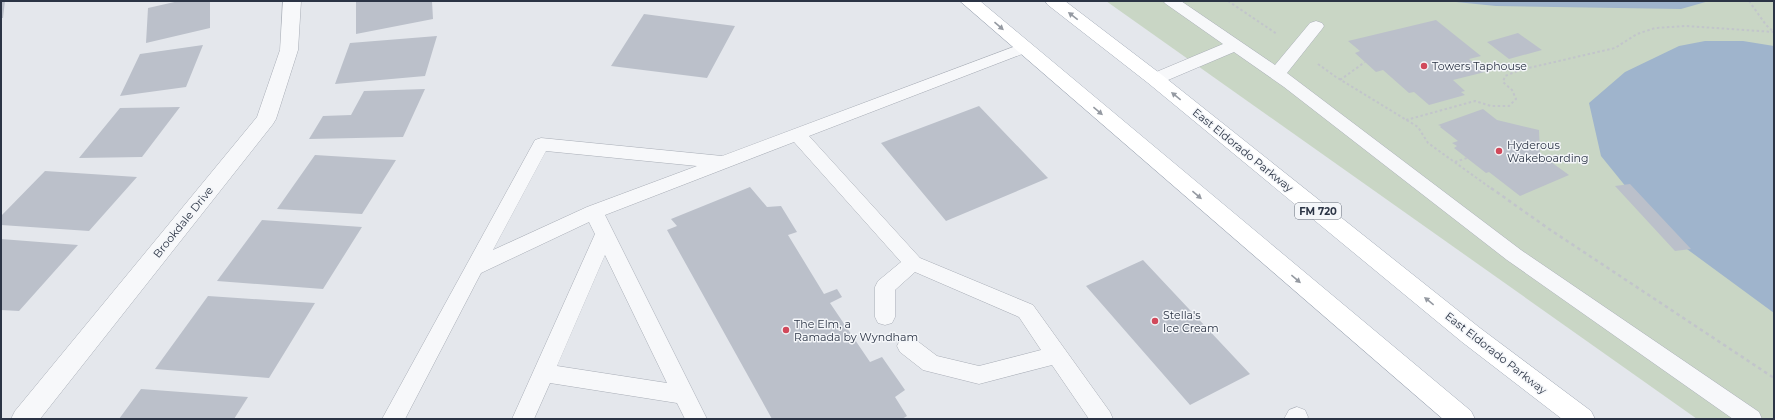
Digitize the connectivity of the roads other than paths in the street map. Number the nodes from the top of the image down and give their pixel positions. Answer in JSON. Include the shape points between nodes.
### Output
{"nodes":[{"id":1,"x":292,"y":1,"type":"edge"},
{"id":2,"x":969,"y":1,"type":"edge"},
{"id":3,"x":1054,"y":1,"type":"edge"},
{"id":4,"x":1171,"y":1,"type":"edge"},
{"id":5,"x":1316,"y":26,"type":"dead end"},
{"id":6,"x":1236,"y":45,"type":"junction"},
{"id":7,"x":1024,"y":48,"type":"junction"},
{"id":8,"x":1277,"y":74,"type":"junction"},
{"id":9,"x":1155,"y":80,"type":"junction"},
{"id":10,"x":798,"y":135,"type":"junction"},
{"id":11,"x":723,"y":163,"type":"junction"},
{"id":12,"x":594,"y":212,"type":"junction"},
{"id":13,"x":605,"y":234,"type":"junction"},
{"id":14,"x":913,"y":263,"type":"junction"},
{"id":15,"x":474,"y":268,"type":"junction"},
{"id":16,"x":885,"y":317,"type":"dead end"},
{"id":17,"x":908,"y":346,"type":"dead end"},
{"id":18,"x":1057,"y":355,"type":"junction"},
{"id":19,"x":544,"y":373,"type":"junction"},
{"id":20,"x":684,"y":395,"type":"junction"},
{"id":21,"x":24,"y":419,"type":"edge"},
{"id":22,"x":393,"y":419,"type":"edge"},
{"id":23,"x":523,"y":419,"type":"edge"},
{"id":24,"x":696,"y":419,"type":"edge"},
{"id":25,"x":1102,"y":419,"type":"edge"},
{"id":26,"x":1462,"y":419,"type":"edge"},
{"id":27,"x":1582,"y":419,"type":"edge"},
{"id":28,"x":1751,"y":419,"type":"edge"}],
"edges":[{"from":1,"to":21,"type":"street","name":"Brookdale Drive","via":[[289,50],[266,118]]},
{"from":2,"to":7,"type":"main road","one_way":true},
{"from":9,"to":3,"type":"main road","name":"East Eldorado Parkway","number":"FM 720","one_way":true},
{"from":4,"to":6,"type":"lane"},
{"from":5,"to":8,"type":"lane"},
{"from":6,"to":8,"type":"lane"},
{"from":6,"to":9,"type":"lane"},
{"from":7,"to":10,"type":"lane"},
{"from":7,"to":26,"type":"main road","one_way":true},
{"from":8,"to":28,"type":"lane","via":[[1514,255]]},
{"from":27,"to":9,"type":"main road","name":"East Eldorado Parkway","number":"FM 720","one_way":true,"via":[[1471,335]]},
{"from":10,"to":11,"type":"lane"},
{"from":10,"to":14,"type":"lane"},
{"from":11,"to":12,"type":"lane"},
{"from":11,"to":15,"type":"lane","via":[[540,144]]},
{"from":12,"to":13,"type":"lane"},
{"from":12,"to":15,"type":"lane"},
{"from":13,"to":19,"type":"lane"},
{"from":13,"to":20,"type":"lane"},
{"from":14,"to":16,"type":"lane","via":[[885,287]]},
{"from":14,"to":18,"type":"lane","via":[[1026,311]]},
{"from":15,"to":22,"type":"lane"},
{"from":17,"to":18,"type":"lane","via":[[931,364],[979,375]]},
{"from":18,"to":25,"type":"lane"},
{"from":19,"to":20,"type":"lane"},
{"from":19,"to":23,"type":"lane"},
{"from":20,"to":24,"type":"lane"}]}
